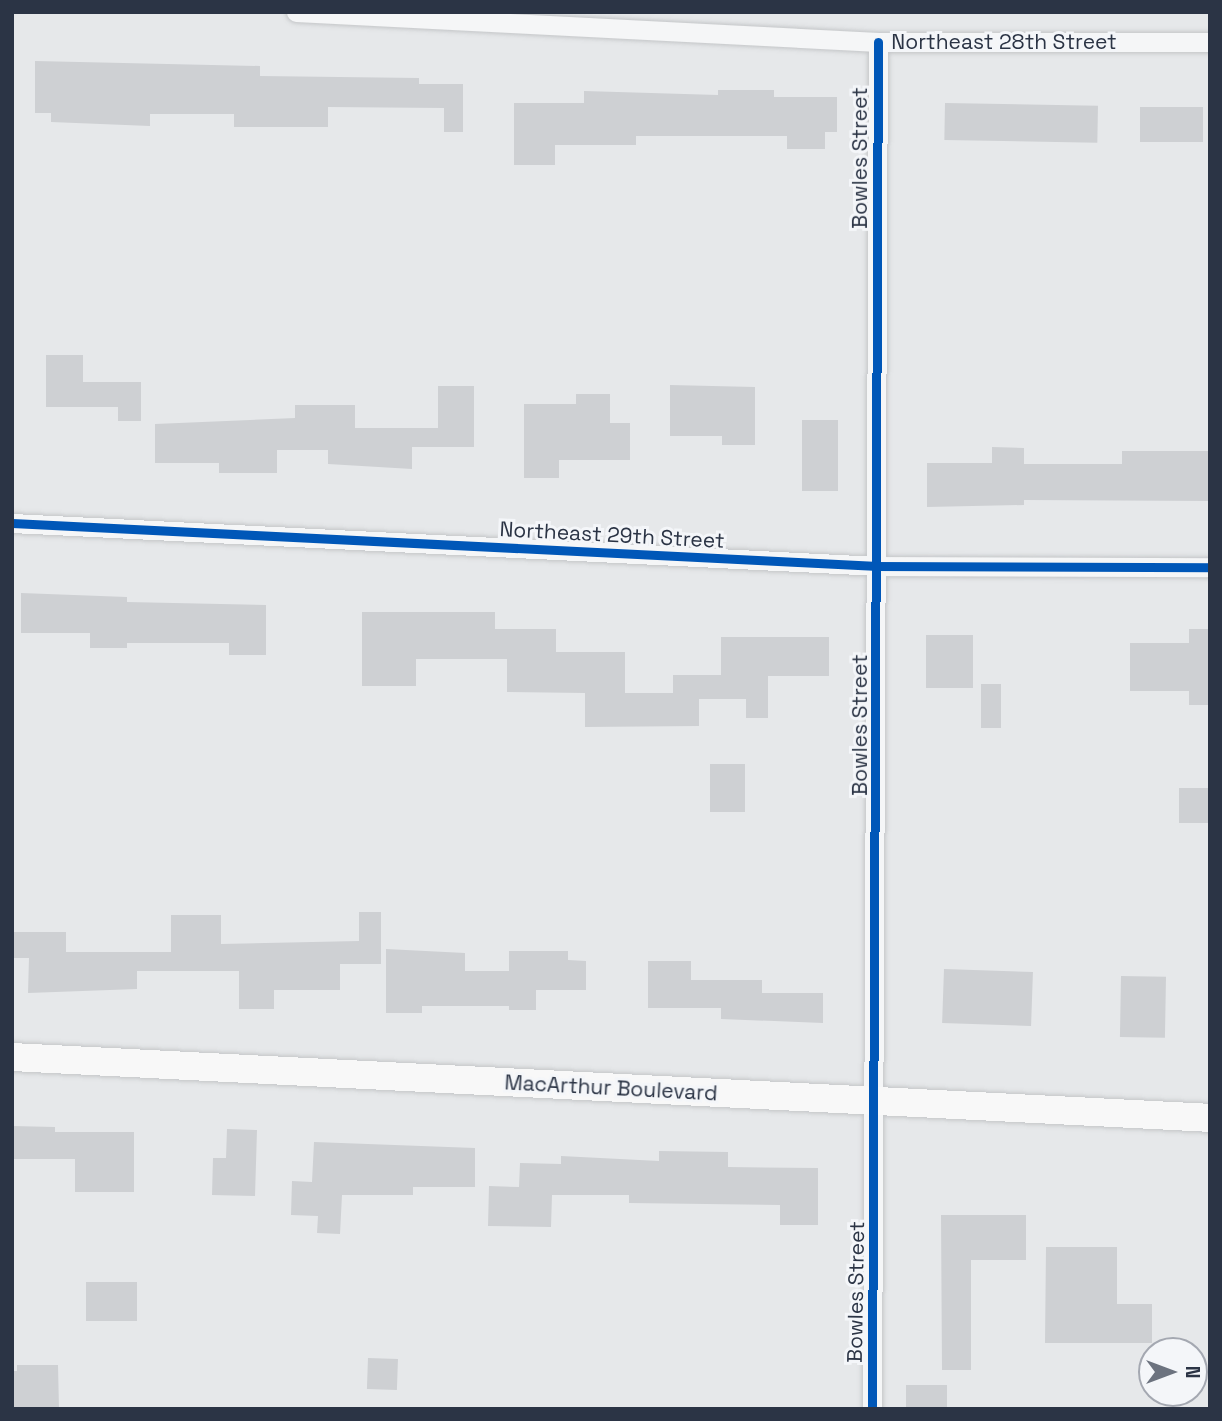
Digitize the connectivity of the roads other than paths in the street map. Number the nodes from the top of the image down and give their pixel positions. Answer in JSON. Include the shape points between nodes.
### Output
{"nodes":[{"id":1,"x":296,"y":12,"type":"edge"},
{"id":2,"x":468,"y":17,"type":"edge"},
{"id":3,"x":878,"y":42,"type":"junction"},
{"id":4,"x":1210,"y":43,"type":"edge"},
{"id":5,"x":12,"y":523,"type":"edge"},
{"id":6,"x":878,"y":566,"type":"junction"},
{"id":7,"x":1210,"y":567,"type":"edge"},
{"id":8,"x":12,"y":1058,"type":"edge"},
{"id":9,"x":876,"y":1101,"type":"junction"},
{"id":10,"x":1210,"y":1118,"type":"edge"},
{"id":11,"x":872,"y":1409,"type":"edge"}],
"edges":[{"from":1,"to":2,"type":"street","name":"Northeast 28th Street"},
{"from":2,"to":3,"type":"street","name":"Northeast 28th Street"},
{"from":3,"to":4,"type":"street","name":"Northeast 28th Street"},
{"from":3,"to":6,"type":"street","name":"Bowles Street"},
{"from":5,"to":6,"type":"street","name":"Northeast 29th Street"},
{"from":6,"to":7,"type":"street","name":"Northeast 29th Street"},
{"from":6,"to":9,"type":"street","name":"Bowles Street"},
{"from":8,"to":9,"type":"main road","name":"MacArthur Boulevard"},
{"from":9,"to":10,"type":"main road","name":"MacArthur Boulevard"},
{"from":9,"to":11,"type":"street","name":"Bowles Street"}]}
